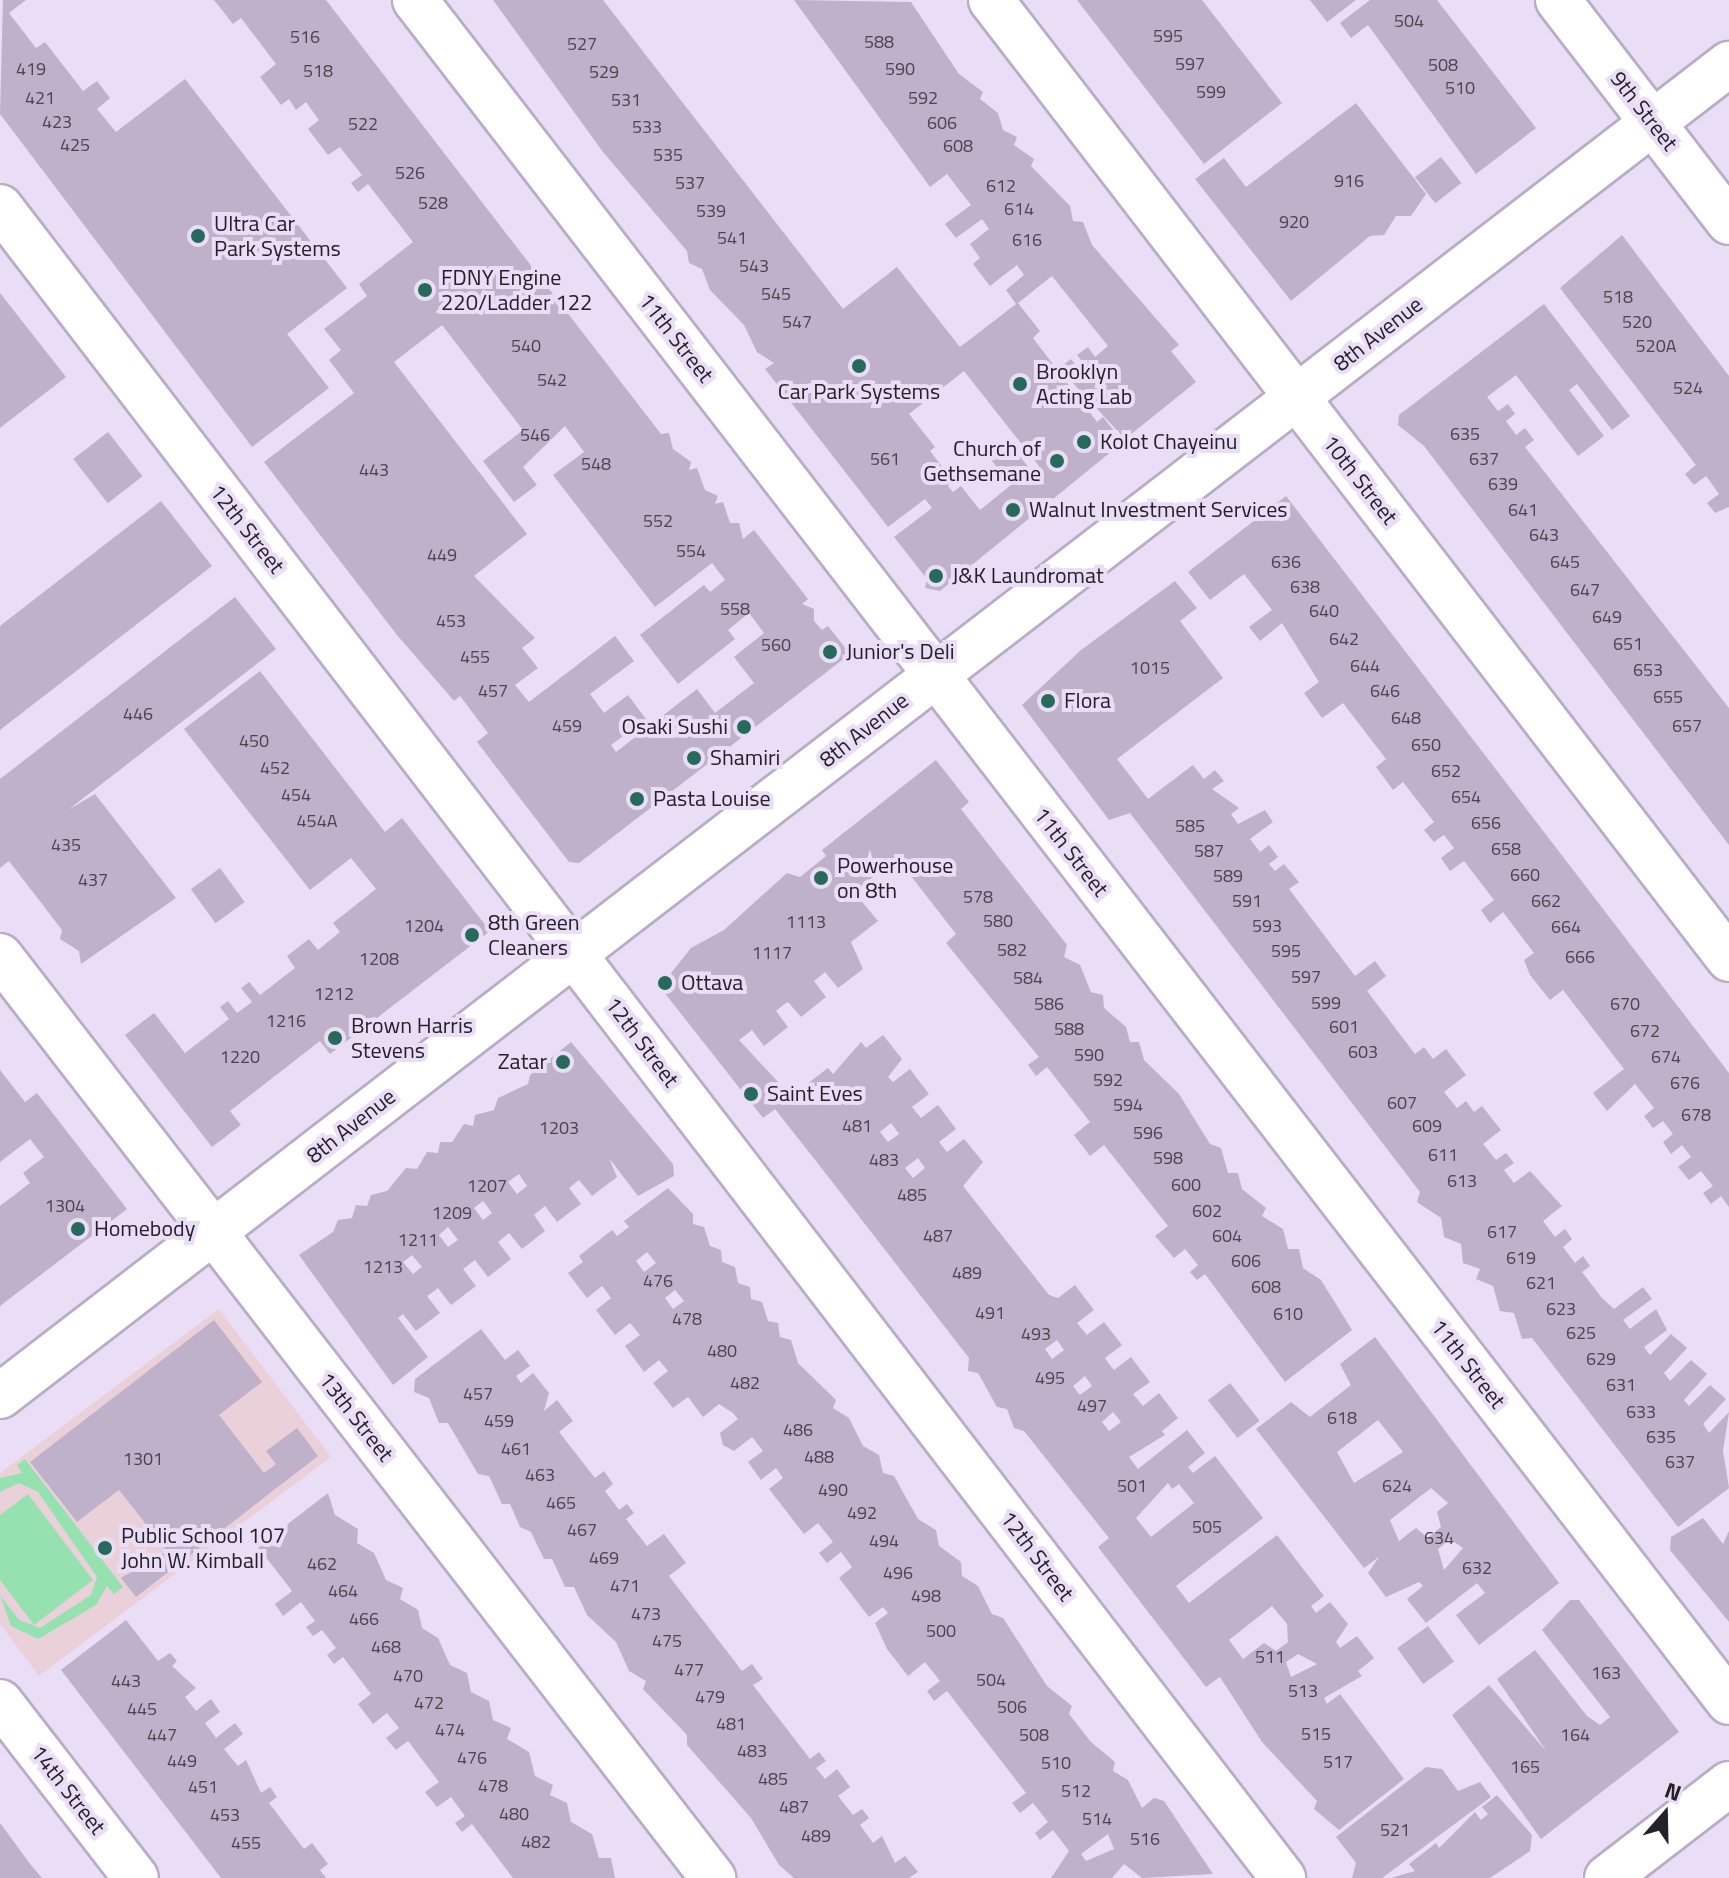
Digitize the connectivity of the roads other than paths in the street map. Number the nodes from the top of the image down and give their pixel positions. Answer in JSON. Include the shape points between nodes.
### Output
{"nodes":[{"id":1,"x":415,"y":0,"type":"edge"},
{"id":2,"x":991,"y":0,"type":"edge"},
{"id":3,"x":1558,"y":0,"type":"edge"},
{"id":4,"x":1729,"y":64,"type":"edge"},
{"id":5,"x":1653,"y":123,"type":"junction"},
{"id":6,"x":0,"y":207,"type":"edge"},
{"id":7,"x":1729,"y":222,"type":"edge"},
{"id":8,"x":1296,"y":397,"type":"junction"},
{"id":9,"x":935,"y":675,"type":"junction"},
{"id":10,"x":574,"y":953,"type":"junction"},
{"id":11,"x":0,"y":956,"type":"edge"},
{"id":12,"x":1729,"y":959,"type":"edge"},
{"id":13,"x":213,"y":1232,"type":"junction"},
{"id":14,"x":0,"y":1396,"type":"edge"},
{"id":15,"x":0,"y":1702,"type":"edge"},
{"id":16,"x":1729,"y":1702,"type":"edge"},
{"id":17,"x":1729,"y":1784,"type":"edge"},
{"id":18,"x":136,"y":1878,"type":"edge"},
{"id":19,"x":713,"y":1878,"type":"edge"},
{"id":20,"x":1283,"y":1878,"type":"edge"},
{"id":21,"x":1607,"y":1878,"type":"edge"}],
"edges":[{"from":1,"to":9,"type":"street","name":"11th Street"},
{"from":2,"to":8,"type":"street","name":"10th Street"},
{"from":3,"to":5,"type":"street","name":"9th Street"},
{"from":4,"to":5,"type":"street","name":"8th Avenue"},
{"from":5,"to":7,"type":"street","name":"9th Street"},
{"from":5,"to":8,"type":"street","name":"8th Avenue"},
{"from":6,"to":10,"type":"street","name":"12th Street"},
{"from":8,"to":9,"type":"street","name":"8th Avenue"},
{"from":8,"to":12,"type":"street","name":"10th Street"},
{"from":9,"to":10,"type":"street","name":"8th Avenue"},
{"from":9,"to":16,"type":"street","name":"11th Street"},
{"from":10,"to":13,"type":"street","name":"8th Avenue"},
{"from":10,"to":20,"type":"street","name":"12th Street"},
{"from":11,"to":13,"type":"street","name":"13th Street"},
{"from":13,"to":14,"type":"street","name":"8th Avenue"},
{"from":13,"to":19,"type":"street","name":"13th Street"},
{"from":15,"to":18,"type":"street","name":"14th Street"},
{"from":17,"to":21,"type":"street"}]}
